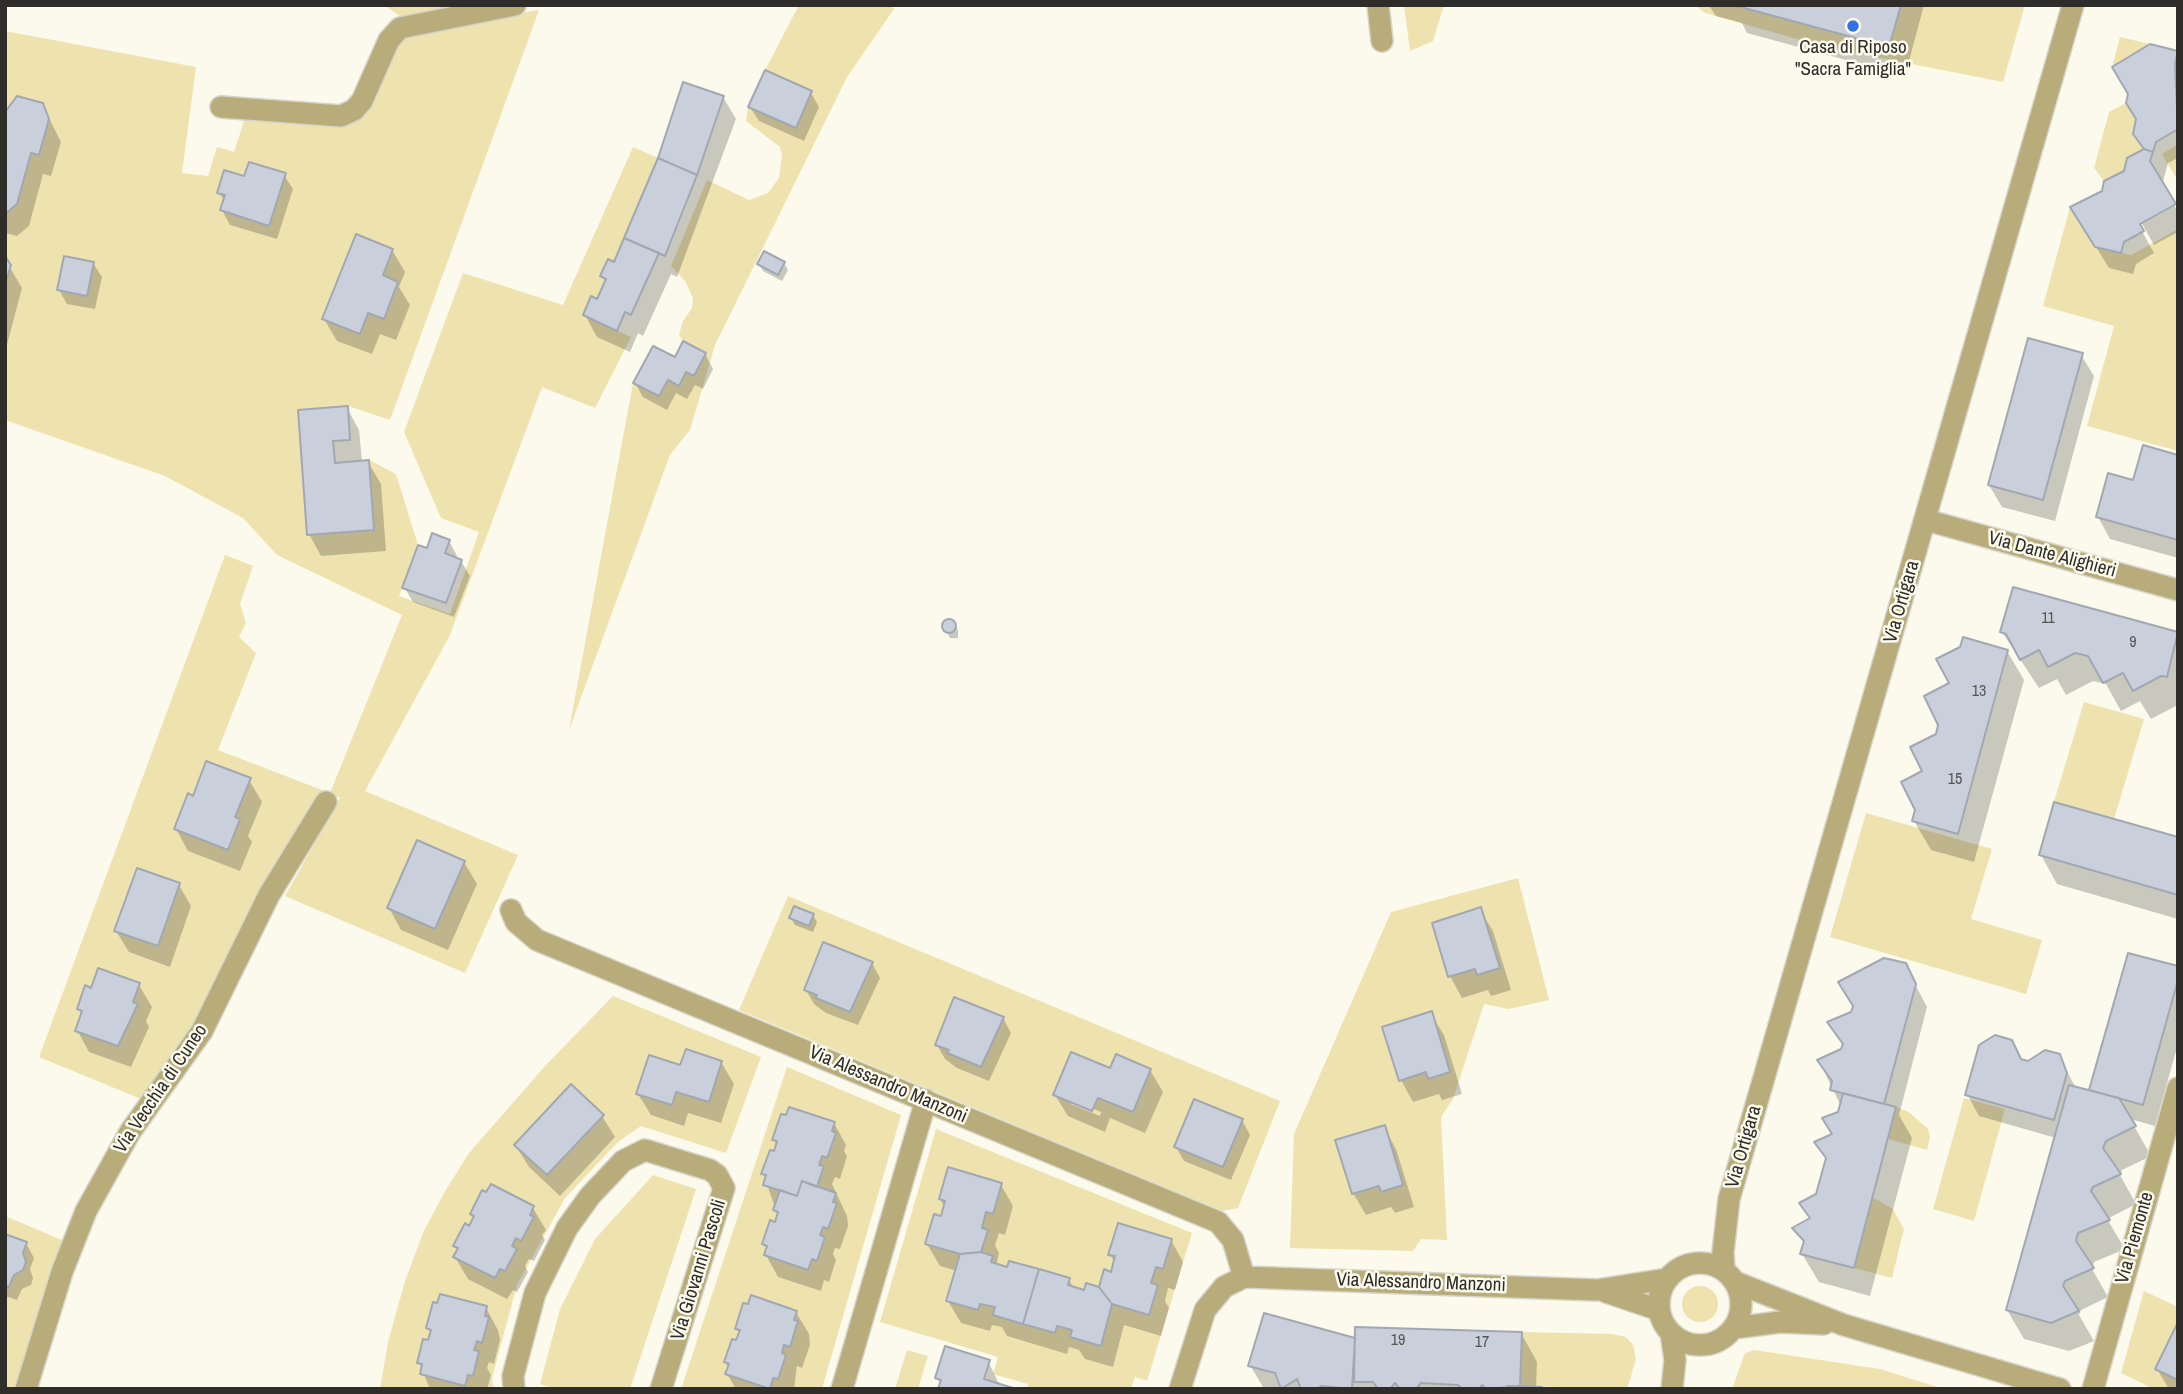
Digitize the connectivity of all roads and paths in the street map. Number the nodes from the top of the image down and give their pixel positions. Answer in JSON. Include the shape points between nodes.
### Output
{"nodes":[{"id":1,"x":516,"y":5,"type":"edge"},
{"id":2,"x":1378,"y":5,"type":"edge"},
{"id":3,"x":2073,"y":5,"type":"edge"},
{"id":4,"x":1382,"y":41,"type":"dead end"},
{"id":5,"x":221,"y":107,"type":"dead end"},
{"id":6,"x":1926,"y":520,"type":"junction"},
{"id":7,"x":2178,"y":590,"type":"edge"},
{"id":8,"x":326,"y":802,"type":"dead end"},
{"id":9,"x":511,"y":910,"type":"dead end"},
{"id":10,"x":2178,"y":1088,"type":"edge"},
{"id":11,"x":926,"y":1100,"type":"junction"},
{"id":12,"x":1729,"y":1199,"type":"junction"},
{"id":13,"x":1694,"y":1263,"type":"junction"},
{"id":14,"x":1730,"y":1276,"type":"junction"},
{"id":15,"x":1238,"y":1279,"type":"junction"},
{"id":16,"x":1667,"y":1279,"type":"junction"},
{"id":17,"x":1597,"y":1290,"type":"junction"},
{"id":18,"x":1659,"y":1310,"type":"junction"},
{"id":19,"x":1844,"y":1325,"type":"junction"},
{"id":20,"x":1734,"y":1328,"type":"junction"},
{"id":21,"x":1671,"y":1334,"type":"junction"},
{"id":22,"x":1709,"y":1344,"type":"junction"},
{"id":23,"x":1673,"y":1385,"type":"edge"},
{"id":24,"x":26,"y":1389,"type":"edge"},
{"id":25,"x":514,"y":1389,"type":"edge"},
{"id":26,"x":661,"y":1389,"type":"edge"},
{"id":27,"x":842,"y":1389,"type":"edge"},
{"id":28,"x":1180,"y":1389,"type":"edge"},
{"id":29,"x":2060,"y":1389,"type":"edge"},
{"id":30,"x":2093,"y":1389,"type":"edge"}],
"edges":[{"from":1,"to":5,"type":"street","via":[[400,28],[389,40],[362,101],[341,116]]},
{"from":2,"to":4,"type":"street"},
{"from":3,"to":6,"type":"street","name":"Via Ortigara"},
{"from":6,"to":7,"type":"street","name":"Via Dante Alighieri"},
{"from":6,"to":12,"type":"street","name":"Via Ortigara"},
{"from":8,"to":24,"type":"street","name":"Via Vecchia di Cuneo","via":[[269,895],[202,1031],[130,1132],[86,1211]]},
{"from":9,"to":11,"type":"street","name":"Via Alessandro Manzoni","via":[[516,922],[537,940]]},
{"from":10,"to":30,"type":"street","name":"Via Piemonte"},
{"from":11,"to":15,"type":"street","name":"Via Alessandro Manzoni","via":[[1218,1222],[1233,1240]]},
{"from":11,"to":27,"type":"street"},
{"from":12,"to":13,"type":"street","name":"Via Ortigara"},
{"from":12,"to":14,"type":"street","name":"Via Ortigara","via":[[1723,1252]]},
{"from":13,"to":14,"type":"street","via":[[1710,1264]]},
{"from":13,"to":16,"type":"street","name":"Via Alessandro Manzoni"},
{"from":14,"to":19,"type":"street"},
{"from":14,"to":20,"type":"street","via":[[1741,1297]]},
{"from":15,"to":17,"type":"street","name":"Via Alessandro Manzoni"},
{"from":15,"to":28,"type":"street","via":[[1205,1310]]},
{"from":16,"to":17,"type":"street","name":"Via Alessandro Manzoni"},
{"from":16,"to":18,"type":"street"},
{"from":17,"to":18,"type":"street","name":"Via Alessandro Manzoni"},
{"from":18,"to":21,"type":"street"},
{"from":19,"to":20,"type":"street","via":[[1780,1322]]},
{"from":19,"to":29,"type":"street"},
{"from":20,"to":22,"type":"street"},
{"from":21,"to":22,"type":"street","via":[[1696,1345]]},
{"from":21,"to":23,"type":"street"},
{"from":22,"to":23,"type":"street","via":[[1687,1362]]},
{"from":25,"to":26,"type":"street","name":"Via Giovanni Pascoli","via":[[513,1376],[535,1293],[567,1228],[623,1161],[645,1150],[710,1170],[723,1188]]}]}
